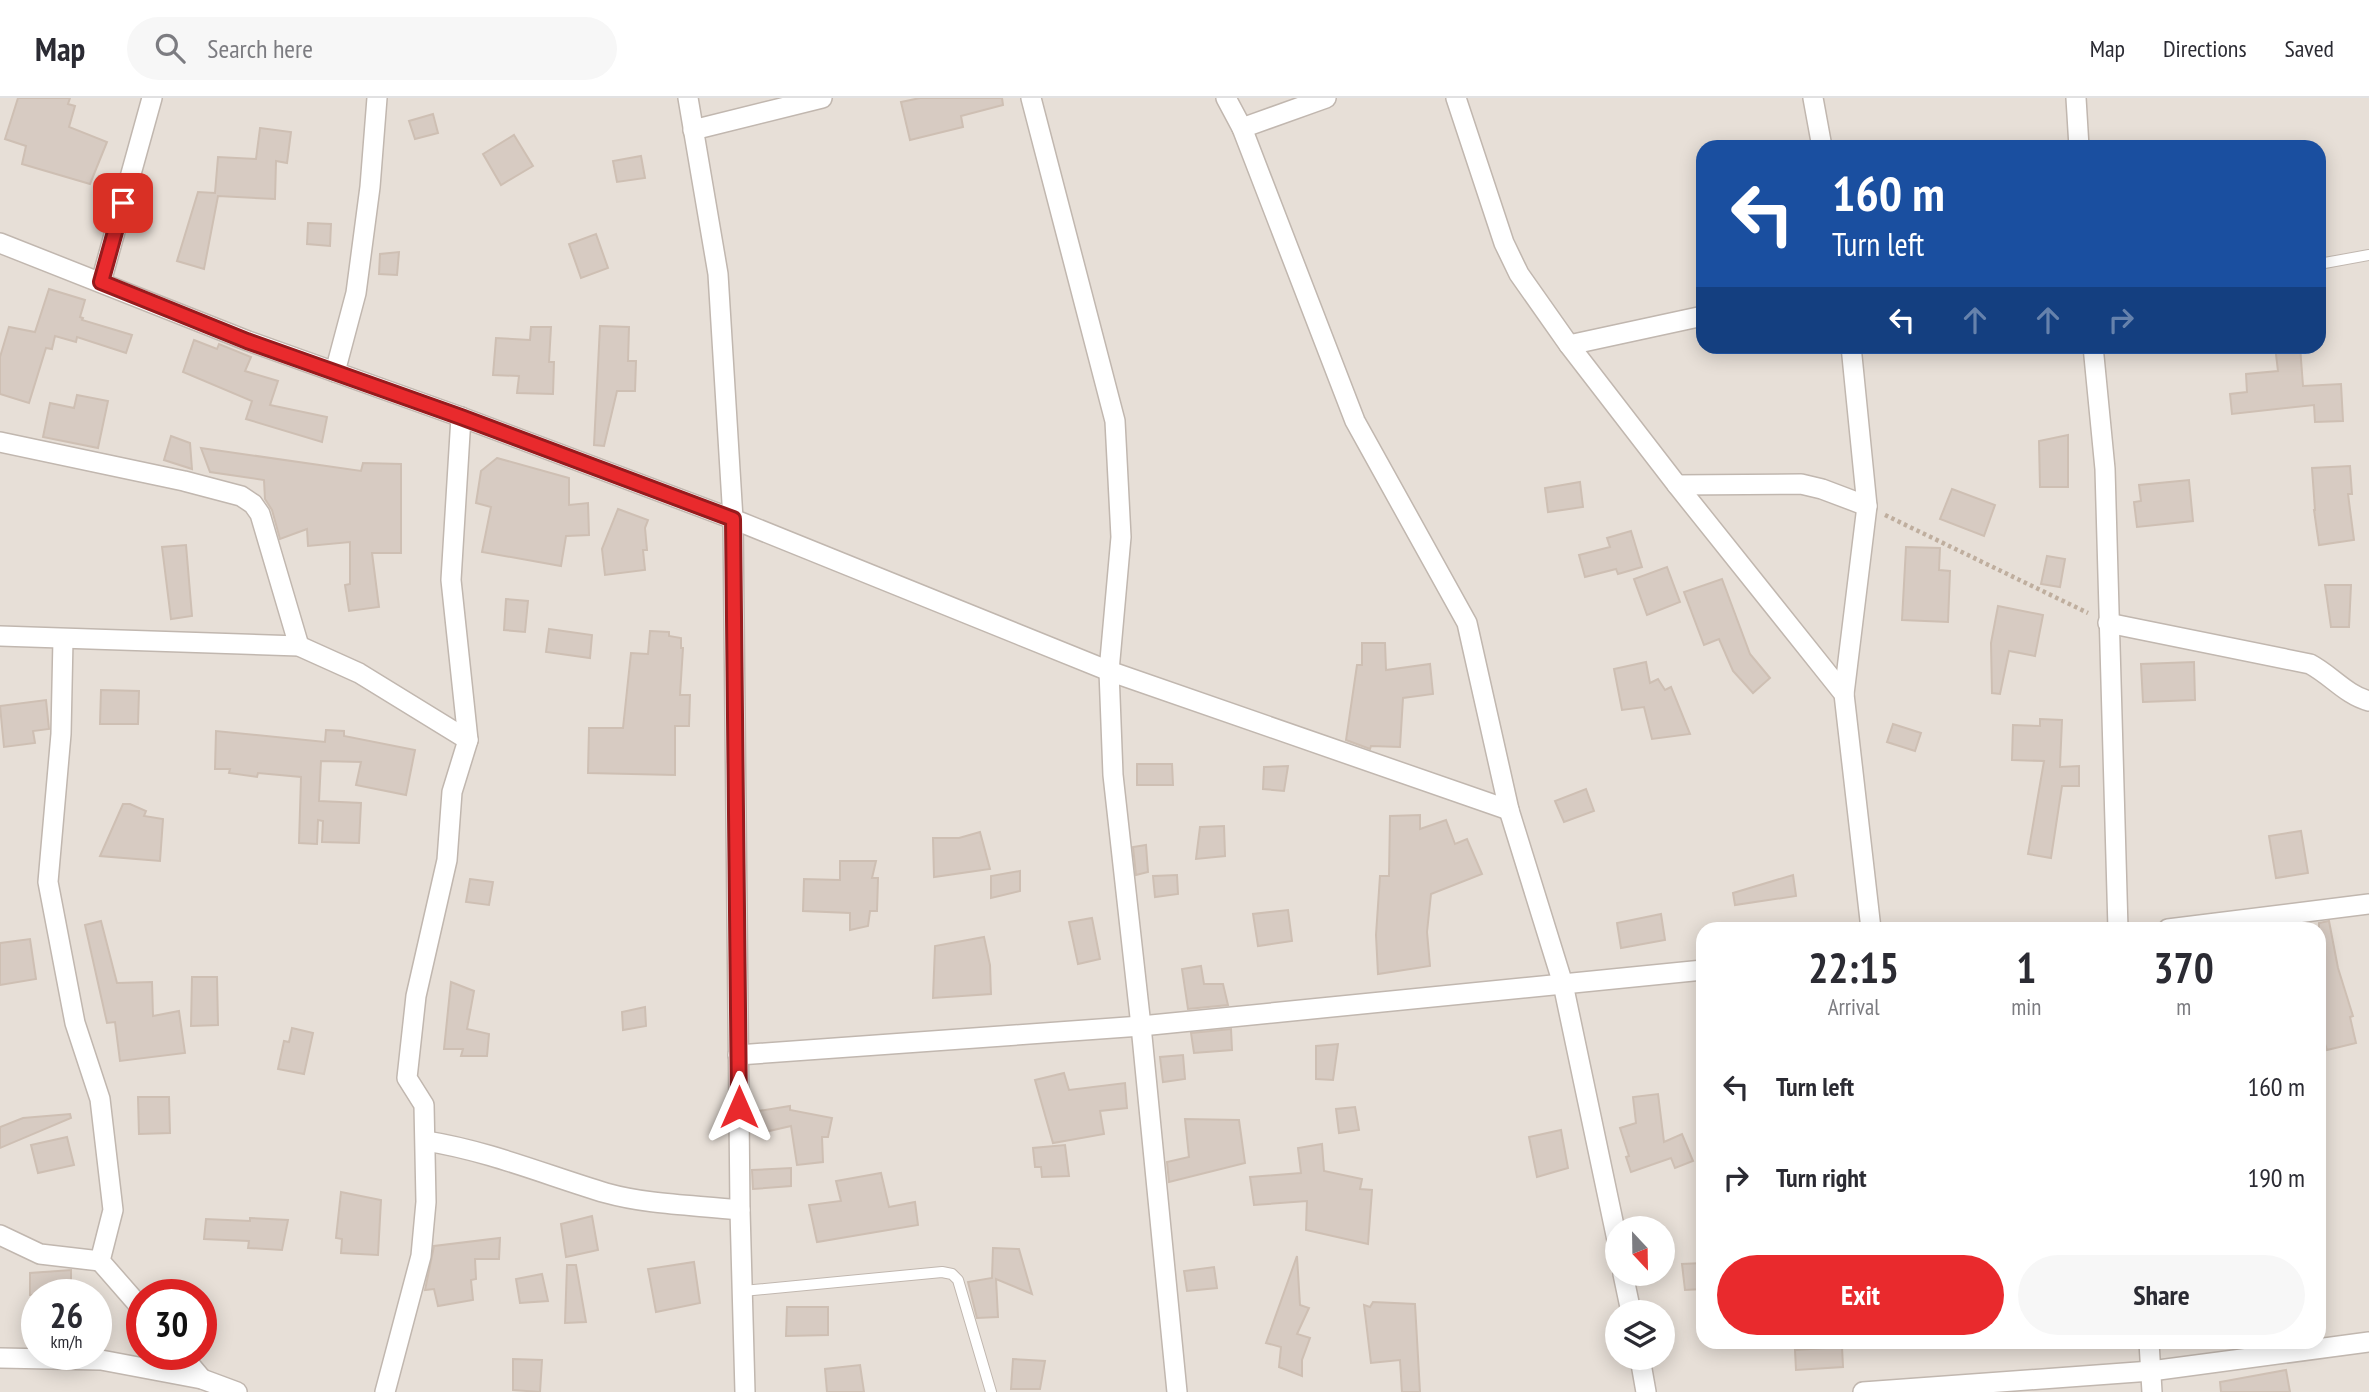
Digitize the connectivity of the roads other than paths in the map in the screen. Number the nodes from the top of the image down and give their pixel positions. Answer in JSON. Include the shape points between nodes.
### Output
{"nodes":[{"id":1,"x":152,"y":98,"type":"edge"},
{"id":2,"x":377,"y":98,"type":"edge"},
{"id":3,"x":688,"y":98,"type":"edge"},
{"id":4,"x":822,"y":98,"type":"edge"},
{"id":5,"x":1031,"y":98,"type":"edge"},
{"id":6,"x":1226,"y":98,"type":"edge"},
{"id":7,"x":1326,"y":98,"type":"edge"},
{"id":8,"x":1456,"y":98,"type":"edge"},
{"id":9,"x":1813,"y":98,"type":"edge"},
{"id":10,"x":2076,"y":98,"type":"edge"},
{"id":11,"x":1242,"y":128,"type":"junction"},
{"id":12,"x":693,"y":130,"type":"junction"},
{"id":13,"x":1821,"y":140,"type":"edge"},
{"id":14,"x":2079,"y":140,"type":"edge"},
{"id":15,"x":0,"y":243,"type":"edge"},
{"id":16,"x":2369,"y":256,"type":"edge"},
{"id":17,"x":2326,"y":263,"type":"edge"},
{"id":18,"x":101,"y":282,"type":"junction"},
{"id":19,"x":1696,"y":318,"type":"edge"},
{"id":20,"x":1569,"y":345,"type":"junction"},
{"id":21,"x":1853,"y":354,"type":"edge"},
{"id":22,"x":2094,"y":354,"type":"edge"},
{"id":23,"x":335,"y":372,"type":"junction"},
{"id":24,"x":461,"y":417,"type":"junction"},
{"id":25,"x":0,"y":442,"type":"edge"},
{"id":26,"x":1677,"y":485,"type":"junction"},
{"id":27,"x":1867,"y":506,"type":"junction"},
{"id":28,"x":733,"y":519,"type":"junction"},
{"id":29,"x":2108,"y":623,"type":"junction"},
{"id":30,"x":0,"y":636,"type":"edge"},
{"id":31,"x":63,"y":639,"type":"junction"},
{"id":32,"x":299,"y":646,"type":"junction"},
{"id":33,"x":1109,"y":671,"type":"junction"},
{"id":34,"x":1844,"y":694,"type":"junction"},
{"id":35,"x":2369,"y":701,"type":"edge"},
{"id":36,"x":468,"y":740,"type":"junction"},
{"id":37,"x":1509,"y":810,"type":"junction"},
{"id":38,"x":2369,"y":904,"type":"edge"},
{"id":39,"x":1870,"y":922,"type":"edge"},
{"id":40,"x":2118,"y":922,"type":"edge"},
{"id":41,"x":2224,"y":922,"type":"edge"},
{"id":42,"x":1696,"y":971,"type":"edge"},
{"id":43,"x":1563,"y":984,"type":"junction"},
{"id":44,"x":1141,"y":1026,"type":"junction"},
{"id":45,"x":738,"y":1055,"type":"junction"},
{"id":46,"x":426,"y":1141,"type":"junction"},
{"id":47,"x":740,"y":1210,"type":"junction"},
{"id":48,"x":1612,"y":1216,"type":"edge"},
{"id":49,"x":0,"y":1235,"type":"edge"},
{"id":50,"x":100,"y":1261,"type":"junction"},
{"id":51,"x":126,"y":1291,"type":"edge"},
{"id":52,"x":743,"y":1291,"type":"junction"},
{"id":53,"x":2369,"y":1342,"type":"edge"},
{"id":54,"x":2326,"y":1348,"type":"edge"},
{"id":55,"x":2149,"y":1349,"type":"edge"},
{"id":56,"x":2316,"y":1349,"type":"edge"},
{"id":57,"x":0,"y":1358,"type":"edge"},
{"id":58,"x":194,"y":1370,"type":"edge"},
{"id":59,"x":1642,"y":1370,"type":"edge"},
{"id":60,"x":2151,"y":1371,"type":"junction"},
{"id":61,"x":202,"y":1379,"type":"junction"},
{"id":62,"x":237,"y":1392,"type":"edge"},
{"id":63,"x":385,"y":1392,"type":"edge"},
{"id":64,"x":745,"y":1392,"type":"edge"},
{"id":65,"x":991,"y":1392,"type":"edge"},
{"id":66,"x":1177,"y":1392,"type":"edge"},
{"id":67,"x":1646,"y":1392,"type":"edge"},
{"id":68,"x":1863,"y":1392,"type":"edge"},
{"id":69,"x":2152,"y":1392,"type":"edge"}],
"edges":[{"from":1,"to":18,"type":"street"},
{"from":2,"to":23,"type":"street","via":[[356,293]]},
{"from":3,"to":12,"type":"street"},
{"from":4,"to":12,"type":"street"},
{"from":5,"to":33,"type":"street","via":[[1115,421],[1121,537]]},
{"from":6,"to":11,"type":"street"},
{"from":7,"to":11,"type":"street"},
{"from":8,"to":20,"type":"street","via":[[1511,260]]},
{"from":9,"to":13,"type":"street"},
{"from":10,"to":14,"type":"street"},
{"from":11,"to":37,"type":"street","via":[[1355,421],[1467,623]]},
{"from":12,"to":28,"type":"street","via":[[718,274]]},
{"from":15,"to":18,"type":"street"},
{"from":16,"to":17,"type":"lane"},
{"from":18,"to":23,"type":"street"},
{"from":19,"to":20,"type":"street"},
{"from":20,"to":26,"type":"street"},
{"from":21,"to":27,"type":"street"},
{"from":22,"to":29,"type":"street","via":[[2105,469]]},
{"from":23,"to":24,"type":"street"},
{"from":24,"to":28,"type":"street"},
{"from":24,"to":36,"type":"street","via":[[451,580]]},
{"from":25,"to":32,"type":"street","via":[[184,481],[241,496],[253,504],[260,514]]},
{"from":26,"to":27,"type":"street","via":[[1801,484]]},
{"from":26,"to":34,"type":"street"},
{"from":27,"to":34,"type":"street"},
{"from":28,"to":33,"type":"street"},
{"from":28,"to":45,"type":"street"},
{"from":29,"to":35,"type":"street","via":[[2310,664]]},
{"from":29,"to":40,"type":"street"},
{"from":30,"to":31,"type":"street"},
{"from":31,"to":32,"type":"street"},
{"from":31,"to":50,"type":"street","via":[[61,734],[48,882],[75,1023],[100,1099],[113,1210]]},
{"from":32,"to":36,"type":"street","via":[[359,673]]},
{"from":33,"to":37,"type":"street"},
{"from":33,"to":44,"type":"street","via":[[1113,775]]},
{"from":34,"to":39,"type":"street"},
{"from":36,"to":46,"type":"street","via":[[452,792],[447,860],[416,996],[407,1078],[424,1105]]},
{"from":37,"to":43,"type":"street"},
{"from":38,"to":41,"type":"street"},
{"from":42,"to":43,"type":"street"},
{"from":43,"to":44,"type":"street"},
{"from":43,"to":48,"type":"street"},
{"from":44,"to":45,"type":"street"},
{"from":44,"to":66,"type":"street"},
{"from":45,"to":47,"type":"street"},
{"from":46,"to":47,"type":"street","via":[[461,1146],[608,1194]]},
{"from":46,"to":63,"type":"street","via":[[421,1256]]},
{"from":47,"to":52,"type":"street"},
{"from":49,"to":50,"type":"street","via":[[40,1254]]},
{"from":50,"to":51,"type":"street"},
{"from":52,"to":64,"type":"street"},
{"from":52,"to":65,"type":"lane","via":[[952,1274],[958,1280]]},
{"from":53,"to":54,"type":"street"},
{"from":55,"to":60,"type":"street"},
{"from":56,"to":60,"type":"street"},
{"from":57,"to":61,"type":"street","via":[[101,1360]]},
{"from":58,"to":61,"type":"street"},
{"from":59,"to":67,"type":"street"},
{"from":60,"to":68,"type":"street"},
{"from":60,"to":69,"type":"street"},
{"from":61,"to":62,"type":"street"}]}
